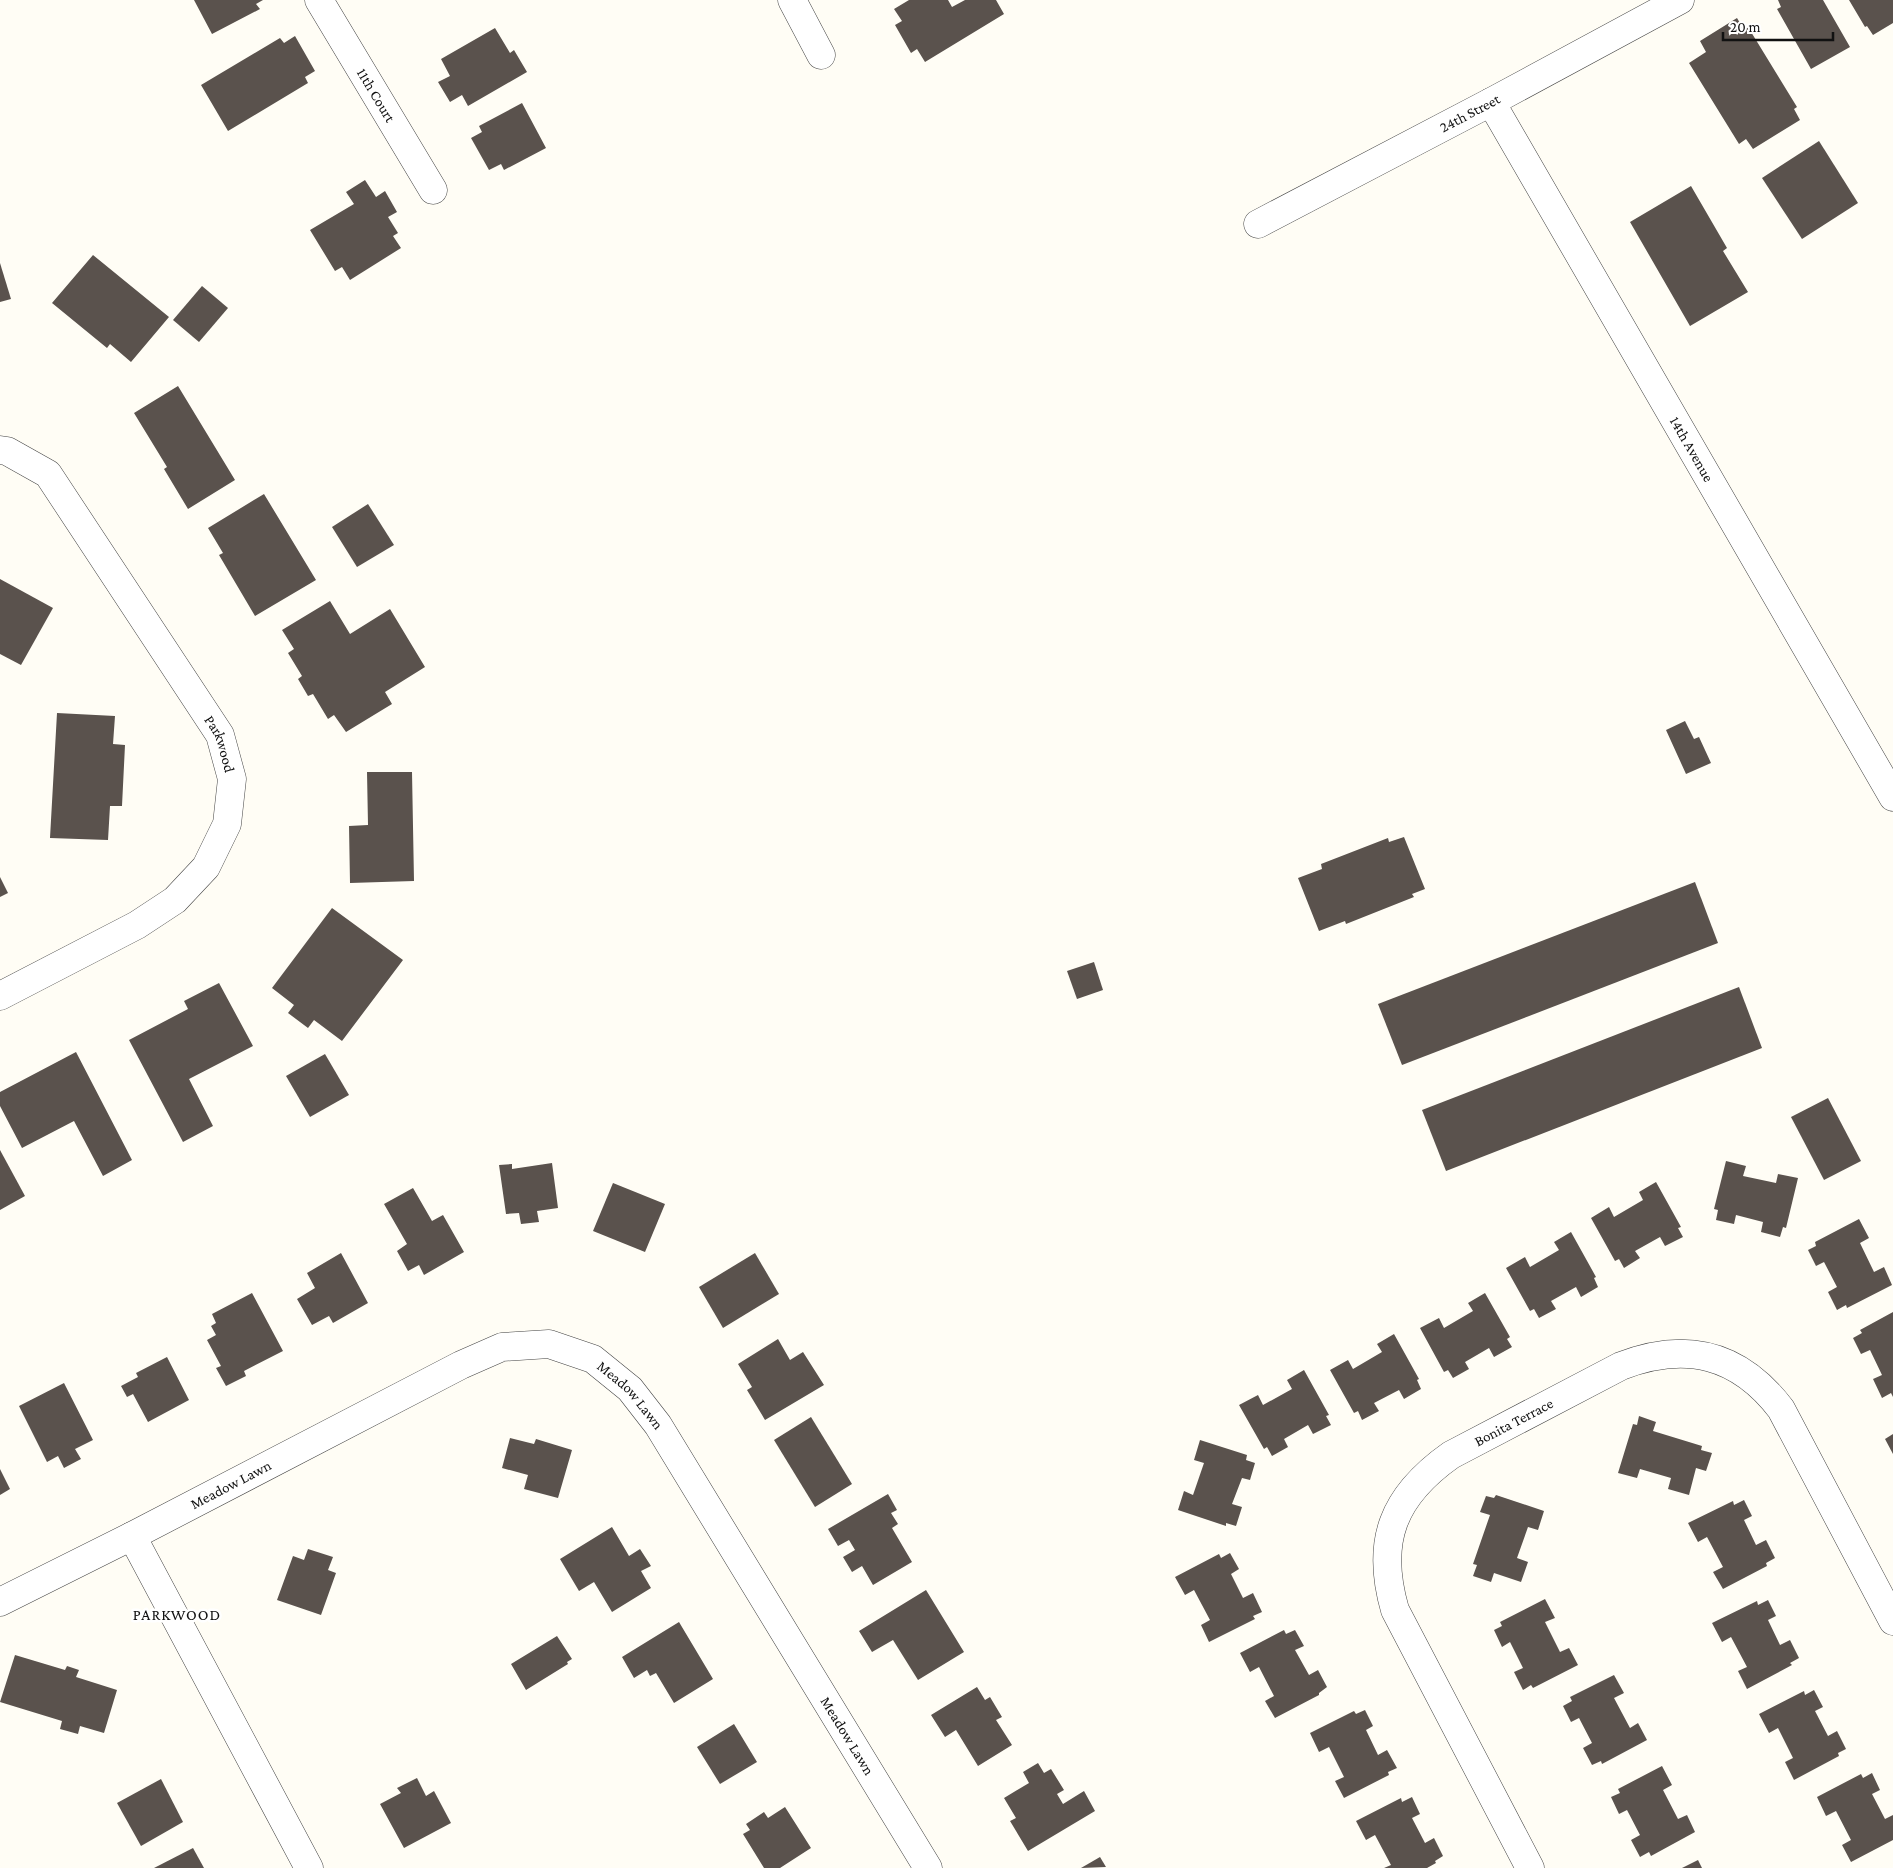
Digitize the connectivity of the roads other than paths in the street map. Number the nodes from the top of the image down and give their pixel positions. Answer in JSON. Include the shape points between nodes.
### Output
{"nodes":[{"id":1,"x":318,"y":0,"type":"edge"},
{"id":2,"x":792,"y":0,"type":"edge"},
{"id":3,"x":1680,"y":0,"type":"edge"},
{"id":4,"x":821,"y":55,"type":"dead end"},
{"id":5,"x":1492,"y":102,"type":"junction"},
{"id":6,"x":433,"y":190,"type":"dead end"},
{"id":7,"x":1258,"y":224,"type":"dead end"},
{"id":8,"x":0,"y":450,"type":"edge"},
{"id":9,"x":1893,"y":797,"type":"edge"},
{"id":10,"x":0,"y":996,"type":"edge"},
{"id":11,"x":132,"y":1536,"type":"junction"},
{"id":12,"x":0,"y":1602,"type":"edge"},
{"id":13,"x":1893,"y":1621,"type":"edge"},
{"id":14,"x":309,"y":1868,"type":"edge"},
{"id":15,"x":928,"y":1868,"type":"edge"},
{"id":16,"x":1530,"y":1868,"type":"edge"}],
"edges":[{"from":1,"to":6,"type":"street","name":"11th Court"},
{"from":2,"to":4,"type":"street"},
{"from":3,"to":5,"type":"street","name":"24th Street"},
{"from":5,"to":7,"type":"street","name":"24th Street"},
{"from":5,"to":9,"type":"street","name":"14th Avenue"},
{"from":8,"to":10,"type":"street","name":"Parkwood","via":[[48,474],[220,735],[232,779],[227,824],[206,867],[175,900],[137,925]]},
{"from":11,"to":12,"type":"street","name":"Meadow Lawn"},
{"from":11,"to":14,"type":"street"},
{"from":11,"to":15,"type":"street","name":"Meadow Lawn","via":[[461,1365],[502,1347],[549,1344],[593,1359],[630,1389],[658,1425]]},
{"from":13,"to":16,"type":"street","name":"Bonita Terrace","via":[[1781,1409],[1768,1391],[1732,1365],[1688,1354],[1643,1358],[1621,1366],[1451,1455],[1413,1487],[1400,1509],[1390,1532],[1387,1552],[1389,1592],[1395,1610]]}]}
